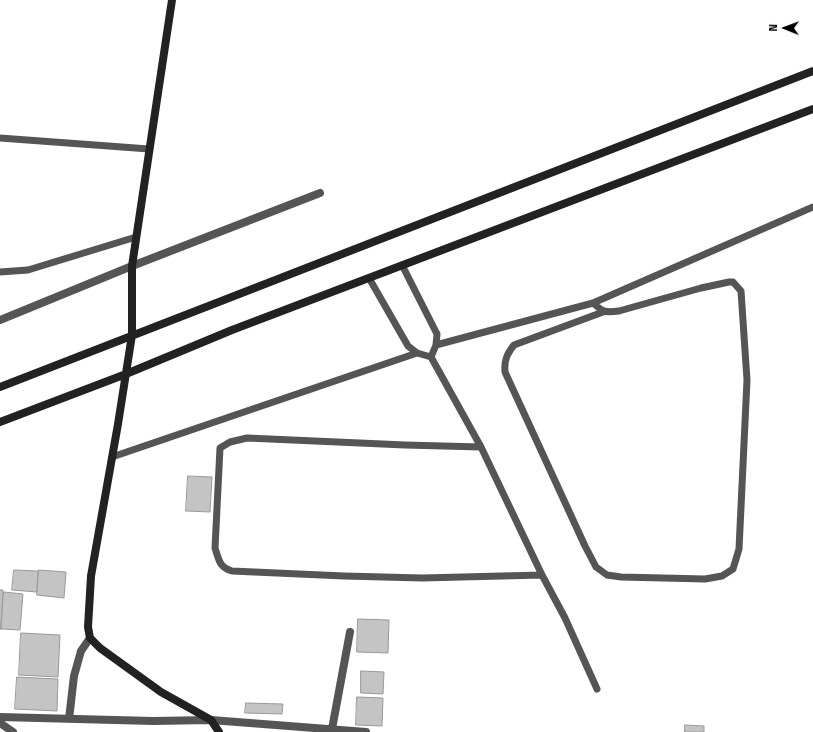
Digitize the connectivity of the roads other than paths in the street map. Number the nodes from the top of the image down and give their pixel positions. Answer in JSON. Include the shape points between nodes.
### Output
{"nodes":[{"id":1,"x":172,"y":0,"type":"edge"},
{"id":2,"x":813,"y":70,"type":"edge"},
{"id":3,"x":813,"y":109,"type":"edge"},
{"id":4,"x":0,"y":138,"type":"edge"},
{"id":5,"x":149,"y":149,"type":"junction"},
{"id":6,"x":320,"y":193,"type":"dead end"},
{"id":7,"x":813,"y":207,"type":"edge"},
{"id":8,"x":136,"y":237,"type":"junction"},
{"id":9,"x":402,"y":265,"type":"junction"},
{"id":10,"x":132,"y":266,"type":"junction"},
{"id":11,"x":0,"y":272,"type":"edge"},
{"id":12,"x":369,"y":278,"type":"junction"},
{"id":13,"x":593,"y":303,"type":"junction"},
{"id":14,"x":603,"y":312,"type":"junction"},
{"id":15,"x":0,"y":320,"type":"edge"},
{"id":16,"x":132,"y":335,"type":"junction"},
{"id":17,"x":436,"y":345,"type":"junction"},
{"id":18,"x":417,"y":353,"type":"junction"},
{"id":19,"x":431,"y":357,"type":"junction"},
{"id":20,"x":126,"y":374,"type":"junction"},
{"id":21,"x":0,"y":386,"type":"edge"},
{"id":22,"x":0,"y":422,"type":"edge"},
{"id":23,"x":481,"y":448,"type":"junction"},
{"id":24,"x":112,"y":457,"type":"junction"},
{"id":25,"x":542,"y":575,"type":"junction"},
{"id":26,"x":350,"y":632,"type":"dead end"},
{"id":27,"x":90,"y":638,"type":"junction"},
{"id":28,"x":596,"y":689,"type":"dead end"},
{"id":29,"x":0,"y":717,"type":"edge"},
{"id":30,"x":69,"y":719,"type":"junction"},
{"id":31,"x":211,"y":720,"type":"junction"},
{"id":32,"x":0,"y":723,"type":"edge"},
{"id":33,"x":332,"y":729,"type":"junction"},
{"id":34,"x":13,"y":732,"type":"edge"},
{"id":35,"x":218,"y":732,"type":"edge"},
{"id":36,"x":366,"y":732,"type":"edge"}],
"edges":[{"from":1,"to":5,"type":"street"},
{"from":2,"to":16,"type":"street"},
{"from":3,"to":9,"type":"street"},
{"from":4,"to":5,"type":"lane"},
{"from":5,"to":8,"type":"street"},
{"from":6,"to":10,"type":"street"},
{"from":7,"to":13,"type":"lane"},
{"from":8,"to":10,"type":"street"},
{"from":8,"to":11,"type":"lane","via":[[28,270]]},
{"from":9,"to":12,"type":"street"},
{"from":9,"to":17,"type":"lane","via":[[437,334]]},
{"from":10,"to":15,"type":"street"},
{"from":10,"to":16,"type":"street"},
{"from":12,"to":18,"type":"lane","via":[[408,346]]},
{"from":12,"to":20,"type":"street"},
{"from":13,"to":14,"type":"lane"},
{"from":13,"to":17,"type":"lane"},
{"from":14,"to":14,"type":"lane","via":[[619,311],[729,282],[733,282],[741,291],[747,380],[738,549],[733,569],[722,576],[705,579],[621,577],[607,575],[596,567],[504,372],[504,362],[514,345]]},
{"from":16,"to":20,"type":"street"},
{"from":16,"to":21,"type":"street"},
{"from":17,"to":19,"type":"lane"},
{"from":18,"to":19,"type":"lane"},
{"from":18,"to":24,"type":"lane"},
{"from":19,"to":23,"type":"lane"},
{"from":20,"to":22,"type":"street"},
{"from":20,"to":24,"type":"street"},
{"from":23,"to":25,"type":"lane"},
{"from":23,"to":25,"type":"lane","via":[[247,438],[230,442],[220,448],[215,548],[219,562],[225,569],[232,571],[344,576],[422,578]]},
{"from":24,"to":27,"type":"street","via":[[91,576],[88,618]]},
{"from":25,"to":28,"type":"lane","via":[[565,618]]},
{"from":26,"to":33,"type":"street"},
{"from":27,"to":30,"type":"street","via":[[81,651],[74,676]]},
{"from":27,"to":31,"type":"street","via":[[161,692]]},
{"from":29,"to":30,"type":"street"},
{"from":30,"to":31,"type":"street"},
{"from":31,"to":33,"type":"street"},
{"from":31,"to":35,"type":"street"},
{"from":32,"to":34,"type":"street"},
{"from":33,"to":36,"type":"street"}]}
